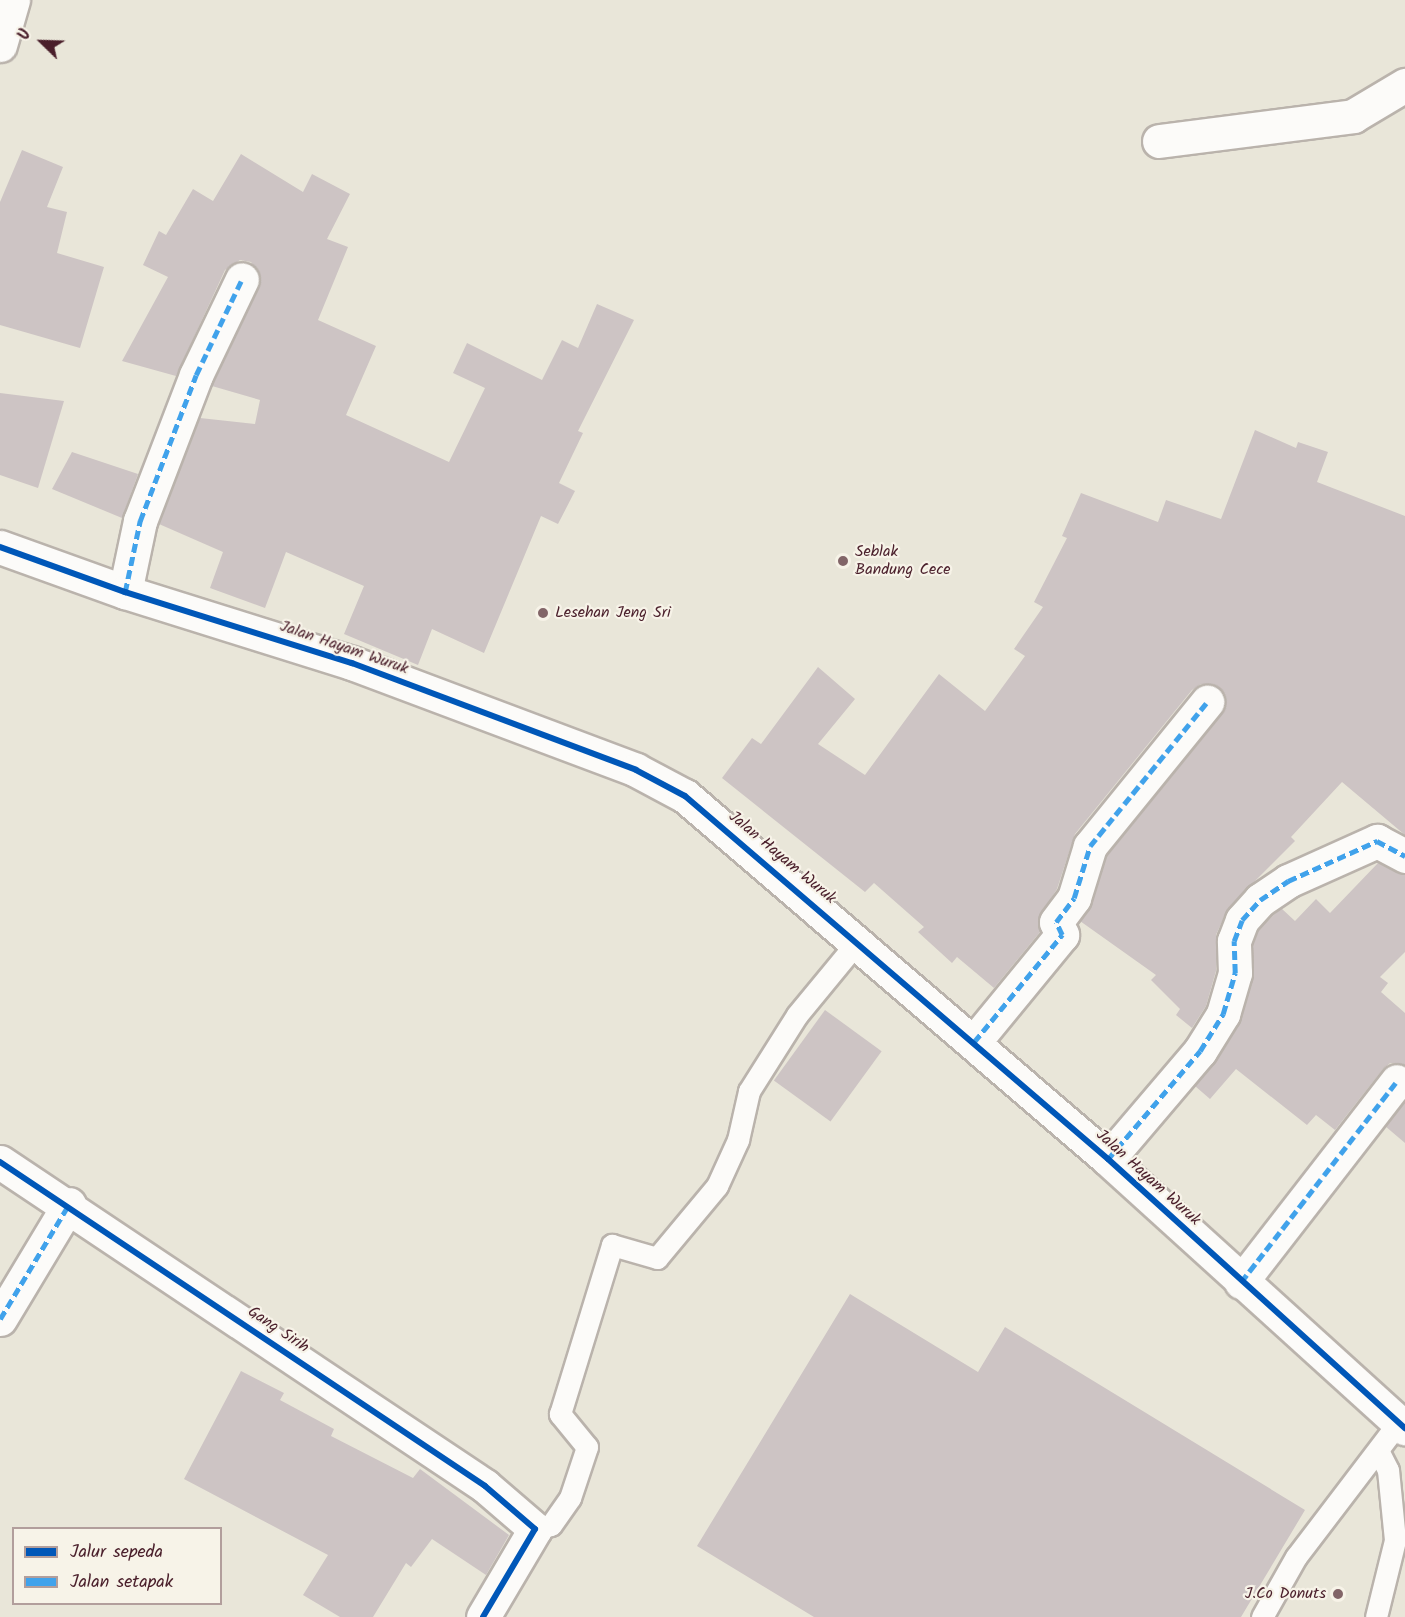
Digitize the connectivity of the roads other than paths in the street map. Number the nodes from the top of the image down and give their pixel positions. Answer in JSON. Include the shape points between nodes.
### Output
{"nodes":[{"id":1,"x":13,"y":0,"type":"edge"},
{"id":2,"x":0,"y":45,"type":"edge"},
{"id":3,"x":1405,"y":85,"type":"edge"},
{"id":4,"x":1159,"y":141,"type":"dead end"},
{"id":5,"x":242,"y":279,"type":"dead end"},
{"id":6,"x":0,"y":547,"type":"edge"},
{"id":7,"x":125,"y":592,"type":"junction"},
{"id":8,"x":1207,"y":702,"type":"dead end"},
{"id":9,"x":1405,"y":856,"type":"edge"},
{"id":10,"x":858,"y":941,"type":"junction"},
{"id":11,"x":974,"y":1042,"type":"junction"},
{"id":12,"x":1396,"y":1082,"type":"dead end"},
{"id":13,"x":1108,"y":1159,"type":"junction"},
{"id":14,"x":0,"y":1162,"type":"edge"},
{"id":15,"x":69,"y":1204,"type":"junction"},
{"id":16,"x":1241,"y":1282,"type":"junction"},
{"id":17,"x":0,"y":1318,"type":"edge"},
{"id":18,"x":1402,"y":1425,"type":"edge"},
{"id":19,"x":1378,"y":1450,"type":"junction"},
{"id":20,"x":535,"y":1529,"type":"junction"},
{"id":21,"x":483,"y":1617,"type":"edge"},
{"id":22,"x":1262,"y":1617,"type":"edge"},
{"id":23,"x":1377,"y":1617,"type":"edge"}],
"edges":[{"from":1,"to":2,"type":"street"},
{"from":3,"to":4,"type":"street","via":[[1353,116]]},
{"from":5,"to":7,"type":"street","via":[[196,375],[140,521]]},
{"from":6,"to":7,"type":"street","name":"Jalan Hayam Wuruk"},
{"from":7,"to":10,"type":"street","name":"Jalan Hayam Wuruk","via":[[352,663],[636,770],[685,796]]},
{"from":8,"to":11,"type":"street","via":[[1090,846],[1074,898],[1056,922],[1062,936]]},
{"from":9,"to":13,"type":"street","via":[[1377,841],[1288,881],[1260,900],[1242,920],[1234,942],[1235,972],[1223,1014],[1200,1051]]},
{"from":10,"to":11,"type":"street","name":"Jalan Hayam Wuruk"},
{"from":10,"to":20,"type":"lane","via":[[797,1015],[749,1091],[738,1140],[717,1186],[657,1258],[612,1245],[560,1414],[587,1447],[570,1498],[551,1525]]},
{"from":11,"to":13,"type":"street","name":"Jalan Hayam Wuruk"},
{"from":12,"to":16,"type":"street"},
{"from":13,"to":16,"type":"street","name":"Jalan Hayam Wuruk"},
{"from":14,"to":15,"type":"street","name":"Gang Sirih"},
{"from":15,"to":17,"type":"street"},
{"from":15,"to":20,"type":"street","name":"Gang Sirih","via":[[484,1486]]},
{"from":16,"to":18,"type":"street","name":"Jalan Hayam Wuruk"},
{"from":18,"to":19,"type":"lane"},
{"from":19,"to":22,"type":"lane","via":[[1296,1557]]},
{"from":19,"to":23,"type":"lane","via":[[1388,1470],[1395,1540]]},
{"from":20,"to":21,"type":"street"}]}
